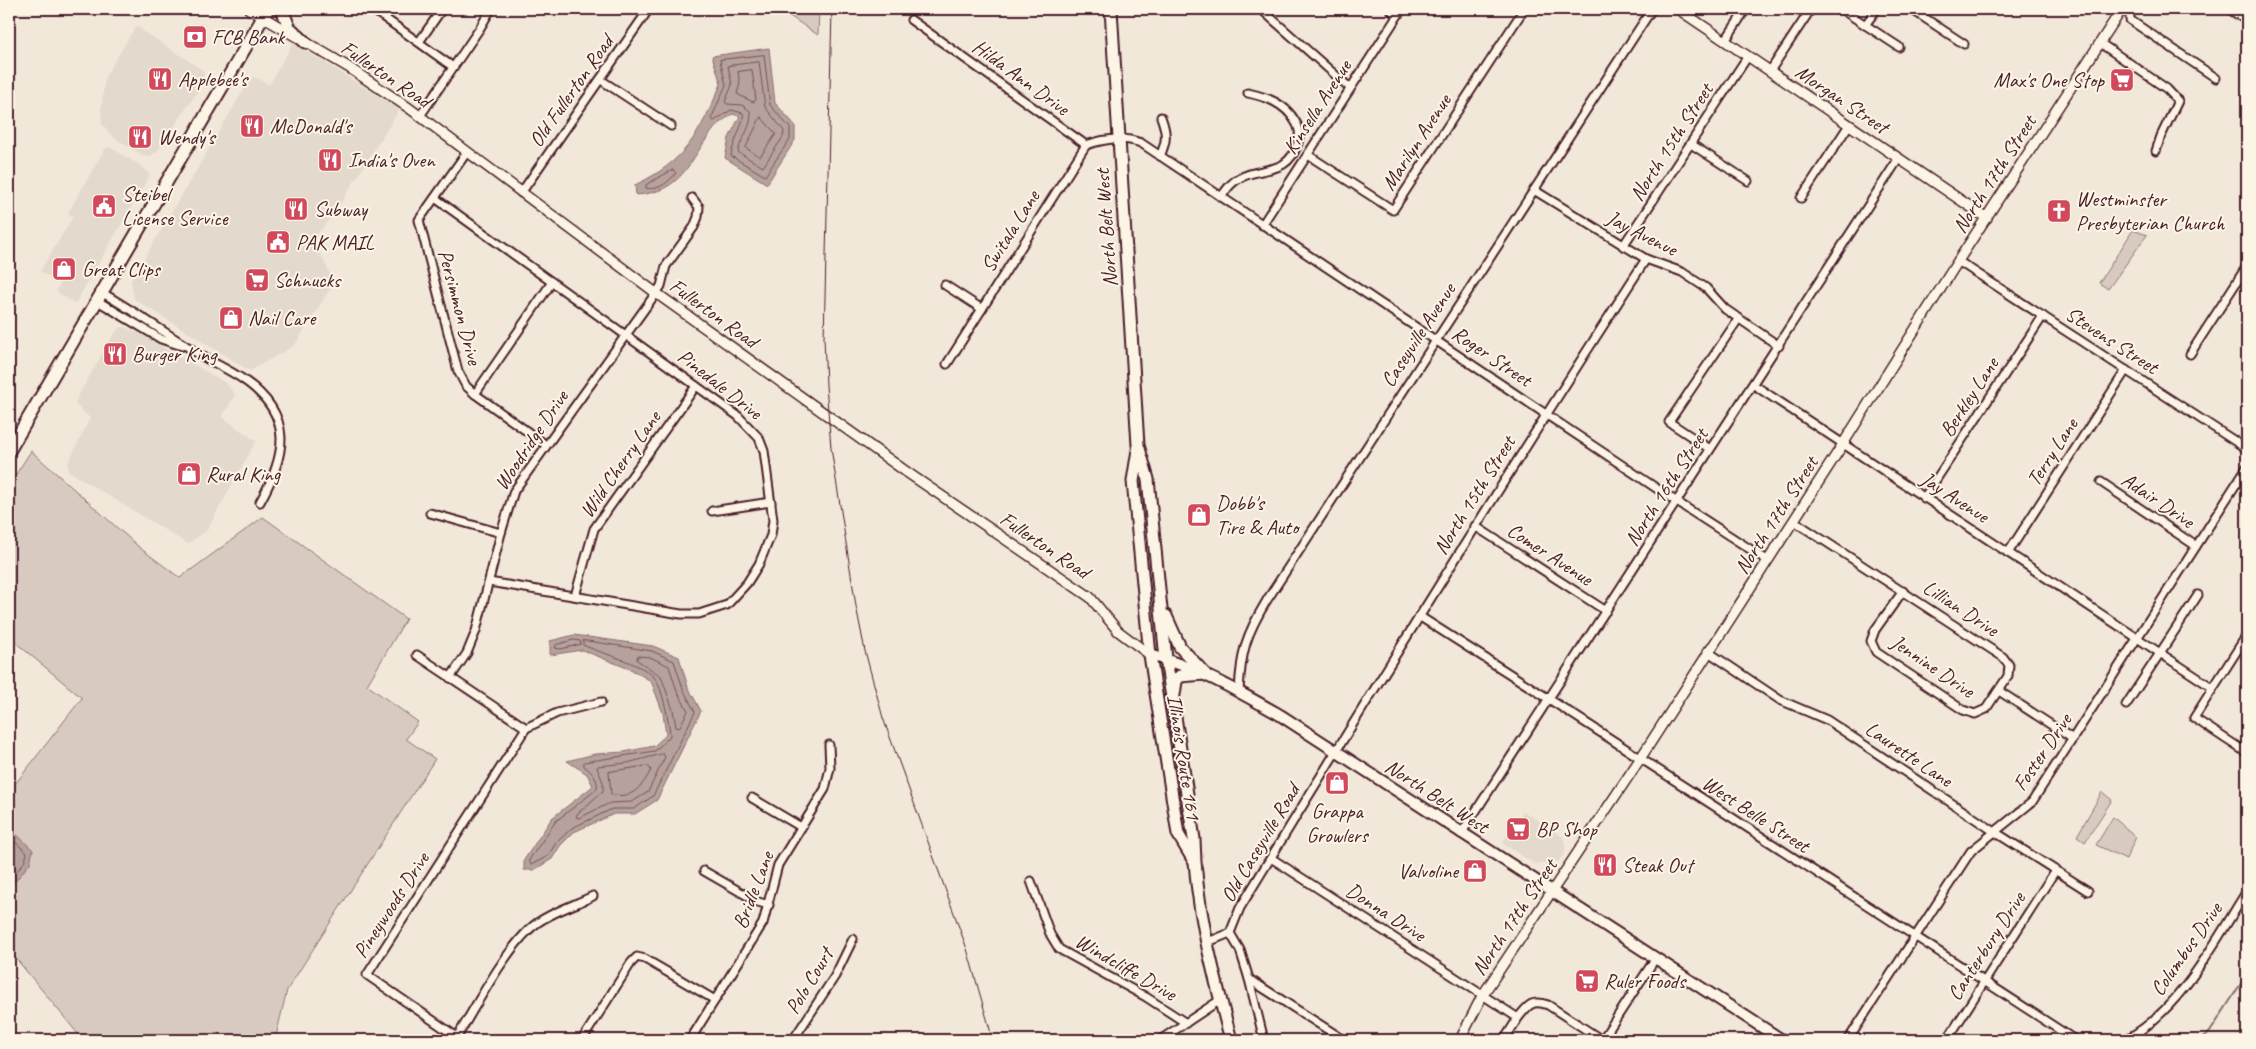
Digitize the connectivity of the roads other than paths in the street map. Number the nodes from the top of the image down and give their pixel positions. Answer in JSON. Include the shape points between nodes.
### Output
{"nodes":[{"id":1,"x":249,"y":9,"type":"edge"},
{"id":2,"x":282,"y":9,"type":"edge"},
{"id":3,"x":372,"y":9,"type":"edge"},
{"id":4,"x":442,"y":9,"type":"edge"},
{"id":5,"x":491,"y":9,"type":"edge"},
{"id":6,"x":649,"y":9,"type":"edge"},
{"id":7,"x":1111,"y":9,"type":"edge"},
{"id":8,"x":1261,"y":9,"type":"edge"},
{"id":9,"x":1390,"y":9,"type":"edge"},
{"id":10,"x":1402,"y":9,"type":"edge"},
{"id":11,"x":1524,"y":9,"type":"edge"},
{"id":12,"x":1652,"y":9,"type":"edge"},
{"id":13,"x":1678,"y":9,"type":"edge"},
{"id":14,"x":1746,"y":9,"type":"edge"},
{"id":15,"x":1811,"y":9,"type":"edge"},
{"id":16,"x":1841,"y":9,"type":"edge"},
{"id":17,"x":1877,"y":9,"type":"edge"},
{"id":18,"x":1911,"y":9,"type":"edge"},
{"id":19,"x":2122,"y":9,"type":"edge"},
{"id":20,"x":2130,"y":9,"type":"edge"},
{"id":21,"x":2229,"y":9,"type":"edge"},
{"id":22,"x":266,"y":13,"type":"edge"},
{"id":23,"x":1397,"y":16,"type":"junction"},
{"id":24,"x":911,"y":20,"type":"dead end"},
{"id":25,"x":2247,"y":21,"type":"edge"},
{"id":26,"x":1865,"y":25,"type":"junction"},
{"id":27,"x":1725,"y":41,"type":"junction"},
{"id":28,"x":305,"y":42,"type":"junction"},
{"id":29,"x":419,"y":42,"type":"junction"},
{"id":30,"x":2100,"y":43,"type":"junction"},
{"id":31,"x":1964,"y":44,"type":"dead end"},
{"id":32,"x":1899,"y":47,"type":"dead end"},
{"id":33,"x":1748,"y":56,"type":"junction"},
{"id":34,"x":453,"y":67,"type":"junction"},
{"id":35,"x":1770,"y":71,"type":"junction"},
{"id":36,"x":2216,"y":78,"type":"dead end"},
{"id":37,"x":601,"y":80,"type":"junction"},
{"id":38,"x":1350,"y":88,"type":"junction"},
{"id":39,"x":1248,"y":93,"type":"dead end"},
{"id":40,"x":420,"y":116,"type":"junction"},
{"id":41,"x":1161,"y":117,"type":"dead end"},
{"id":42,"x":1849,"y":125,"type":"junction"},
{"id":43,"x":671,"y":126,"type":"dead end"},
{"id":44,"x":1119,"y":139,"type":"junction"},
{"id":45,"x":1691,"y":144,"type":"junction"},
{"id":46,"x":1086,"y":145,"type":"junction"},
{"id":47,"x":2156,"y":151,"type":"dead end"},
{"id":48,"x":467,"y":152,"type":"junction"},
{"id":49,"x":1308,"y":155,"type":"junction"},
{"id":50,"x":1160,"y":156,"type":"junction"},
{"id":51,"x":1899,"y":158,"type":"junction"},
{"id":52,"x":1748,"y":181,"type":"dead end"},
{"id":53,"x":1534,"y":190,"type":"junction"},
{"id":54,"x":522,"y":193,"type":"junction"},
{"id":55,"x":1221,"y":196,"type":"junction"},
{"id":56,"x":434,"y":198,"type":"junction"},
{"id":57,"x":692,"y":198,"type":"dead end"},
{"id":58,"x":1801,"y":198,"type":"dead end"},
{"id":59,"x":1987,"y":218,"type":"junction"},
{"id":60,"x":1262,"y":224,"type":"junction"},
{"id":61,"x":1623,"y":246,"type":"junction"},
{"id":62,"x":1646,"y":259,"type":"junction"},
{"id":63,"x":1958,"y":261,"type":"junction"},
{"id":64,"x":2247,"y":266,"type":"edge"},
{"id":65,"x":552,"y":282,"type":"junction"},
{"id":66,"x":946,"y":285,"type":"dead end"},
{"id":67,"x":656,"y":293,"type":"junction"},
{"id":68,"x":99,"y":296,"type":"junction"},
{"id":69,"x":982,"y":309,"type":"junction"},
{"id":70,"x":2043,"y":316,"type":"junction"},
{"id":71,"x":1739,"y":318,"type":"junction"},
{"id":72,"x":625,"y":335,"type":"junction"},
{"id":73,"x":1436,"y":340,"type":"junction"},
{"id":74,"x":1779,"y":346,"type":"junction"},
{"id":75,"x":2190,"y":354,"type":"dead end"},
{"id":76,"x":947,"y":364,"type":"dead end"},
{"id":77,"x":2126,"y":370,"type":"junction"},
{"id":78,"x":1754,"y":385,"type":"junction"},
{"id":79,"x":696,"y":386,"type":"junction"},
{"id":80,"x":474,"y":394,"type":"junction"},
{"id":81,"x":1546,"y":413,"type":"junction"},
{"id":82,"x":1843,"y":444,"type":"junction"},
{"id":83,"x":546,"y":445,"type":"junction"},
{"id":84,"x":1138,"y":445,"type":"junction"},
{"id":85,"x":2247,"y":449,"type":"edge"},
{"id":86,"x":1710,"y":450,"type":"junction"},
{"id":87,"x":9,"y":451,"type":"edge"},
{"id":88,"x":2247,"y":467,"type":"edge"},
{"id":89,"x":2101,"y":482,"type":"dead end"},
{"id":90,"x":1924,"y":498,"type":"junction"},
{"id":91,"x":260,"y":502,"type":"dead end"},
{"id":92,"x":771,"y":502,"type":"junction"},
{"id":93,"x":1677,"y":502,"type":"junction"},
{"id":94,"x":712,"y":511,"type":"dead end"},
{"id":95,"x":430,"y":513,"type":"dead end"},
{"id":96,"x":1794,"y":520,"type":"junction"},
{"id":97,"x":1475,"y":526,"type":"junction"},
{"id":98,"x":501,"y":533,"type":"junction"},
{"id":99,"x":2196,"y":546,"type":"junction"},
{"id":100,"x":2008,"y":553,"type":"junction"},
{"id":101,"x":1768,"y":560,"type":"junction"},
{"id":102,"x":489,"y":582,"type":"junction"},
{"id":103,"x":1903,"y":590,"type":"junction"},
{"id":104,"x":2198,"y":595,"type":"dead end"},
{"id":105,"x":575,"y":596,"type":"junction"},
{"id":106,"x":1160,"y":602,"type":"junction"},
{"id":107,"x":1606,"y":612,"type":"junction"},
{"id":108,"x":1419,"y":616,"type":"junction"},
{"id":109,"x":2247,"y":635,"type":"edge"},
{"id":110,"x":2138,"y":638,"type":"junction"},
{"id":111,"x":1708,"y":651,"type":"junction"},
{"id":112,"x":2160,"y":653,"type":"junction"},
{"id":113,"x":1150,"y":654,"type":"junction"},
{"id":114,"x":416,"y":656,"type":"dead end"},
{"id":115,"x":1166,"y":659,"type":"junction"},
{"id":116,"x":1205,"y":674,"type":"junction"},
{"id":117,"x":450,"y":678,"type":"junction"},
{"id":118,"x":2213,"y":688,"type":"junction"},
{"id":119,"x":1239,"y":691,"type":"junction"},
{"id":120,"x":1999,"y":691,"type":"junction"},
{"id":121,"x":1549,"y":699,"type":"junction"},
{"id":122,"x":601,"y":702,"type":"dead end"},
{"id":123,"x":2126,"y":704,"type":"dead end"},
{"id":124,"x":1173,"y":710,"type":"junction"},
{"id":125,"x":526,"y":728,"type":"junction"},
{"id":126,"x":2073,"y":739,"type":"junction"},
{"id":127,"x":829,"y":745,"type":"dead end"},
{"id":128,"x":1335,"y":752,"type":"junction"},
{"id":129,"x":2247,"y":753,"type":"edge"},
{"id":130,"x":1640,"y":759,"type":"junction"},
{"id":131,"x":752,"y":798,"type":"dead end"},
{"id":132,"x":801,"y":827,"type":"junction"},
{"id":133,"x":1995,"y":832,"type":"junction"},
{"id":134,"x":1461,"y":834,"type":"junction"},
{"id":135,"x":1271,"y":858,"type":"junction"},
{"id":136,"x":1194,"y":862,"type":"junction"},
{"id":137,"x":704,"y":871,"type":"dead end"},
{"id":138,"x":2055,"y":871,"type":"junction"},
{"id":139,"x":1031,"y":881,"type":"dead end"},
{"id":140,"x":2088,"y":891,"type":"dead end"},
{"id":141,"x":2247,"y":891,"type":"edge"},
{"id":142,"x":1552,"y":892,"type":"junction"},
{"id":143,"x":593,"y":896,"type":"dead end"},
{"id":144,"x":769,"y":905,"type":"junction"},
{"id":145,"x":1230,"y":933,"type":"junction"},
{"id":146,"x":1915,"y":938,"type":"junction"},
{"id":147,"x":853,"y":939,"type":"dead end"},
{"id":148,"x":1208,"y":942,"type":"junction"},
{"id":149,"x":1655,"y":959,"type":"junction"},
{"id":150,"x":1249,"y":979,"type":"junction"},
{"id":151,"x":1985,"y":982,"type":"junction"},
{"id":152,"x":1482,"y":996,"type":"junction"},
{"id":153,"x":715,"y":1000,"type":"junction"},
{"id":154,"x":1220,"y":1000,"type":"junction"},
{"id":155,"x":1518,"y":1018,"type":"junction"},
{"id":156,"x":1186,"y":1023,"type":"junction"},
{"id":157,"x":9,"y":1035,"type":"edge"},
{"id":158,"x":1776,"y":1039,"type":"edge"},
{"id":159,"x":12,"y":1040,"type":"edge"},
{"id":160,"x":582,"y":1040,"type":"edge"},
{"id":161,"x":690,"y":1040,"type":"edge"},
{"id":162,"x":793,"y":1040,"type":"edge"},
{"id":163,"x":1160,"y":1040,"type":"edge"},
{"id":164,"x":1230,"y":1040,"type":"edge"},
{"id":165,"x":1264,"y":1040,"type":"edge"},
{"id":166,"x":1344,"y":1040,"type":"edge"},
{"id":167,"x":1460,"y":1040,"type":"edge"},
{"id":168,"x":1504,"y":1040,"type":"edge"},
{"id":169,"x":1602,"y":1040,"type":"edge"},
{"id":170,"x":1848,"y":1040,"type":"edge"},
{"id":171,"x":1947,"y":1040,"type":"edge"},
{"id":172,"x":2075,"y":1040,"type":"edge"},
{"id":173,"x":2125,"y":1040,"type":"edge"}],
"edges":[{"from":1,"to":22,"type":"street","name":"Fullerton Road"},
{"from":2,"to":28,"type":"main road","via":[[289,26]]},
{"from":3,"to":29,"type":"street"},
{"from":4,"to":29,"type":"street"},
{"from":5,"to":34,"type":"street"},
{"from":6,"to":37,"type":"street","name":"Old Fullerton Road"},
{"from":7,"to":44,"type":"main road","name":"North Belt West"},
{"from":8,"to":38,"type":"street"},
{"from":9,"to":23,"type":"street"},
{"from":10,"to":23,"type":"street","name":"Kinsella Avenue"},
{"from":11,"to":49,"type":"street","name":"Marilyn Avenue","via":[[1393,210]]},
{"from":12,"to":53,"type":"street","name":"Caseyville Avenue"},
{"from":13,"to":27,"type":"street","name":"Morgan Street"},
{"from":14,"to":27,"type":"street"},
{"from":15,"to":35,"type":"street"},
{"from":16,"to":26,"type":"street"},
{"from":17,"to":26,"type":"street"},
{"from":18,"to":31,"type":"street"},
{"from":19,"to":30,"type":"street","name":"North 17th Street"},
{"from":20,"to":36,"type":"street","via":[[2130,20]]},
{"from":21,"to":25,"type":"street"},
{"from":22,"to":28,"type":"street","name":"Fullerton Road"},
{"from":22,"to":68,"type":"main road"},
{"from":23,"to":38,"type":"street","name":"Kinsella Avenue"},
{"from":24,"to":46,"type":"street","name":"Hilda Ann Drive"},
{"from":26,"to":32,"type":"street"},
{"from":27,"to":33,"type":"street","name":"Morgan Street"},
{"from":28,"to":40,"type":"street","name":"Fullerton Road"},
{"from":29,"to":34,"type":"street"},
{"from":30,"to":47,"type":"street","via":[[2178,101]]},
{"from":30,"to":59,"type":"street","name":"North 17th Street"},
{"from":33,"to":35,"type":"street","name":"Morgan Street"},
{"from":33,"to":45,"type":"street","name":"North 15th Street"},
{"from":34,"to":40,"type":"street"},
{"from":35,"to":42,"type":"street","name":"Morgan Street"},
{"from":37,"to":43,"type":"street"},
{"from":37,"to":54,"type":"street","name":"Old Fullerton Road"},
{"from":38,"to":49,"type":"street","name":"Kinsella Avenue"},
{"from":39,"to":55,"type":"street","via":[[1268,97],[1293,117],[1300,134],[1285,163],[1278,168],[1241,177]]},
{"from":40,"to":48,"type":"street","name":"Fullerton Road"},
{"from":41,"to":50,"type":"street","via":[[1167,141]]},
{"from":42,"to":51,"type":"street","name":"Morgan Street"},
{"from":42,"to":58,"type":"street"},
{"from":44,"to":46,"type":"street"},
{"from":44,"to":50,"type":"street","name":"Roger Street","via":[[1141,143]]},
{"from":44,"to":84,"type":"main road","name":"North Belt West"},
{"from":45,"to":52,"type":"street"},
{"from":45,"to":61,"type":"street","name":"North 15th Street"},
{"from":46,"to":69,"type":"street","name":"Switala Lane"},
{"from":48,"to":54,"type":"street","name":"Fullerton Road"},
{"from":48,"to":56,"type":"street","name":"Persimmon Drive"},
{"from":49,"to":60,"type":"street","name":"Kinsella Avenue"},
{"from":50,"to":55,"type":"street","name":"Roger Street"},
{"from":51,"to":59,"type":"street","name":"Morgan Street"},
{"from":51,"to":74,"type":"street","name":"North 16th Street"},
{"from":53,"to":61,"type":"street","name":"Jay Avenue"},
{"from":53,"to":73,"type":"street","name":"Caseyville Avenue"},
{"from":54,"to":67,"type":"street","name":"Fullerton Road"},
{"from":55,"to":60,"type":"street","name":"Roger Street"},
{"from":56,"to":65,"type":"street","name":"Pinedale Drive"},
{"from":56,"to":80,"type":"street","name":"Persimmon Drive","via":[[419,220],[458,371]]},
{"from":57,"to":67,"type":"street","name":"Woodridge Drive","via":[[698,207],[698,217],[666,266]]},
{"from":59,"to":63,"type":"street","name":"North 17th Street"},
{"from":60,"to":73,"type":"street","name":"Roger Street"},
{"from":61,"to":62,"type":"street","name":"Jay Avenue"},
{"from":62,"to":71,"type":"street","name":"Jay Avenue","via":[[1682,272],[1706,288],[1725,309]]},
{"from":62,"to":81,"type":"street","name":"North 15th Street"},
{"from":63,"to":70,"type":"street","name":"Stevens Street"},
{"from":63,"to":82,"type":"street","name":"North 17th Street"},
{"from":64,"to":75,"type":"street"},
{"from":65,"to":72,"type":"street","name":"Pinedale Drive"},
{"from":65,"to":80,"type":"street"},
{"from":66,"to":69,"type":"street"},
{"from":67,"to":72,"type":"street","name":"Woodridge Drive"},
{"from":67,"to":113,"type":"street","name":"Fullerton Road","via":[[1090,598],[1118,631]]},
{"from":68,"to":87,"type":"main road"},
{"from":68,"to":91,"type":"street","via":[[166,332],[254,387],[264,397],[276,416],[281,438],[280,460]]},
{"from":69,"to":76,"type":"street","name":"Switala Lane"},
{"from":70,"to":77,"type":"street","name":"Stevens Street"},
{"from":70,"to":90,"type":"street","name":"Berkley Lane"},
{"from":71,"to":74,"type":"street","name":"Jay Avenue"},
{"from":71,"to":86,"type":"street","via":[[1669,422]]},
{"from":72,"to":79,"type":"street","name":"Pinedale Drive"},
{"from":72,"to":83,"type":"street","name":"Woodridge Drive"},
{"from":73,"to":81,"type":"street","name":"Roger Street"},
{"from":73,"to":119,"type":"street","name":"Caseyville Avenue","via":[[1250,628],[1240,663]]},
{"from":74,"to":78,"type":"street","name":"North 16th Street"},
{"from":77,"to":85,"type":"street","name":"Stevens Street"},
{"from":77,"to":100,"type":"street","name":"Terry Lane"},
{"from":78,"to":82,"type":"street","name":"Jay Avenue"},
{"from":78,"to":86,"type":"street","name":"North 16th Street"},
{"from":79,"to":92,"type":"street","name":"Pinedale Drive","via":[[738,416],[759,438],[764,451]]},
{"from":79,"to":105,"type":"street","name":"Wild Cherry Lane","via":[[594,529]]},
{"from":80,"to":83,"type":"street","name":"Persimmon Drive"},
{"from":81,"to":93,"type":"street","name":"Roger Street"},
{"from":81,"to":97,"type":"street","name":"North 15th Street"},
{"from":82,"to":90,"type":"street","name":"Jay Avenue"},
{"from":82,"to":96,"type":"street","name":"North 17th Street"},
{"from":83,"to":98,"type":"street","name":"Woodridge Drive","via":[[514,491]]},
{"from":84,"to":106,"type":"main road","name":"North Belt West","via":[[1148,479]]},
{"from":84,"to":113,"type":"main road","name":"North Belt West","via":[[1132,481]]},
{"from":86,"to":93,"type":"street","name":"North 16th Street"},
{"from":88,"to":99,"type":"street","name":"Foster Drive"},
{"from":89,"to":99,"type":"street","name":"Adair Drive"},
{"from":90,"to":100,"type":"street","name":"Jay Avenue"},
{"from":92,"to":94,"type":"street"},
{"from":92,"to":105,"type":"street","name":"Pinedale Drive","via":[[773,520],[767,548],[747,583],[726,605],[699,614],[680,614]]},
{"from":93,"to":101,"type":"street","name":"Roger Street"},
{"from":93,"to":107,"type":"street","name":"North 16th Street"},
{"from":95,"to":98,"type":"street"},
{"from":96,"to":101,"type":"street","name":"North 17th Street"},
{"from":96,"to":103,"type":"street","name":"Lillian Drive"},
{"from":97,"to":107,"type":"street","name":"Comer Avenue"},
{"from":97,"to":108,"type":"street","name":"North 15th Street"},
{"from":98,"to":102,"type":"street","name":"Woodridge Drive"},
{"from":99,"to":110,"type":"street","name":"Foster Drive"},
{"from":100,"to":110,"type":"street","name":"Jay Avenue"},
{"from":101,"to":111,"type":"street","name":"North 17th Street"},
{"from":102,"to":105,"type":"street","name":"Pinedale Drive"},
{"from":102,"to":117,"type":"street","name":"Woodridge Drive","via":[[472,642]]},
{"from":103,"to":120,"type":"street","name":"Lillian Drive","via":[[2003,657],[2009,666],[2008,676]]},
{"from":103,"to":120,"type":"street","name":"Jennine Drive","via":[[1875,630],[1871,641],[1876,652],[1963,710],[1975,714],[1986,709]]},
{"from":104,"to":112,"type":"street"},
{"from":106,"to":115,"type":"main road","name":"North Belt West"},
{"from":106,"to":116,"type":"main road","via":[[1180,647]]},
{"from":107,"to":121,"type":"street","name":"North 16th Street"},
{"from":108,"to":121,"type":"street","name":"West Belle Street"},
{"from":108,"to":128,"type":"street","name":"North 15th Street"},
{"from":109,"to":118,"type":"street"},
{"from":110,"to":112,"type":"street","name":"Jay Avenue"},
{"from":110,"to":126,"type":"street","name":"Foster Drive"},
{"from":111,"to":130,"type":"street","name":"North 17th Street"},
{"from":111,"to":133,"type":"street","name":"Laurette Lane","via":[[1780,700],[1827,720]]},
{"from":112,"to":118,"type":"street","name":"Jay Avenue"},
{"from":112,"to":123,"type":"street"},
{"from":113,"to":115,"type":"main road","name":"North Belt West"},
{"from":113,"to":136,"type":"main road","name":"Illinois Route 161","via":[[1178,834]]},
{"from":114,"to":117,"type":"street"},
{"from":115,"to":116,"type":"main road","name":"North Belt West"},
{"from":115,"to":124,"type":"main road","name":"Illinois Route 161"},
{"from":116,"to":119,"type":"main road","name":"North Belt West"},
{"from":116,"to":124,"type":"main road","via":[[1180,676],[1176,681]]},
{"from":117,"to":125,"type":"street"},
{"from":118,"to":129,"type":"street","via":[[2194,718]]},
{"from":119,"to":128,"type":"main road","name":"North Belt West"},
{"from":120,"to":126,"type":"street"},
{"from":121,"to":130,"type":"street","name":"West Belle Street"},
{"from":121,"to":134,"type":"street","name":"North 16th Street"},
{"from":122,"to":125,"type":"street","via":[[557,713]]},
{"from":124,"to":136,"type":"main road","name":"Illinois Route 161","via":[[1194,839]]},
{"from":125,"to":143,"type":"street","name":"Pineywoods Drive","via":[[367,975],[457,1037],[526,931],[552,914]]},
{"from":126,"to":133,"type":"street","name":"Foster Drive","via":[[2032,802]]},
{"from":127,"to":132,"type":"street","name":"Bridle Lane","via":[[829,778]]},
{"from":128,"to":134,"type":"main road","name":"North Belt West"},
{"from":128,"to":135,"type":"street","name":"Old Caseyville Road"},
{"from":130,"to":142,"type":"street","name":"North 17th Street"},
{"from":130,"to":146,"type":"street","name":"West Belle Street"},
{"from":131,"to":132,"type":"street"},
{"from":132,"to":144,"type":"street","name":"Bridle Lane","via":[[778,865]]},
{"from":133,"to":138,"type":"street","name":"Laurette Lane"},
{"from":133,"to":146,"type":"street","name":"Foster Drive","via":[[1971,851]]},
{"from":134,"to":142,"type":"main road","name":"North Belt West"},
{"from":135,"to":145,"type":"street","name":"Old Caseyville Road","via":[[1240,908]]},
{"from":135,"to":152,"type":"street","name":"Donna Drive"},
{"from":136,"to":148,"type":"main road","name":"Illinois Route 161"},
{"from":137,"to":144,"type":"street"},
{"from":138,"to":140,"type":"street","name":"Laurette Lane"},
{"from":138,"to":151,"type":"street","name":"Canterbury Drive"},
{"from":139,"to":156,"type":"street","name":"Windcliffe Drive","via":[[1050,934],[1059,949]]},
{"from":141,"to":173,"type":"street","name":"Columbus Drive","via":[[2178,996],[2162,1015]]},
{"from":142,"to":149,"type":"main road","name":"North Belt West"},
{"from":142,"to":152,"type":"street","name":"North 17th Street"},
{"from":144,"to":153,"type":"street","name":"Bridle Lane","via":[[760,929]]},
{"from":145,"to":148,"type":"street","name":"Old Caseyville Road"},
{"from":145,"to":150,"type":"street","via":[[1240,950]]},
{"from":146,"to":151,"type":"street","name":"West Belle Street"},
{"from":146,"to":170,"type":"street","name":"Foster Drive"},
{"from":147,"to":162,"type":"street","name":"Polo Court","via":[[835,976]]},
{"from":148,"to":154,"type":"main road","name":"Illinois Route 161"},
{"from":149,"to":158,"type":"main road","name":"North Belt West"},
{"from":149,"to":169,"type":"street"},
{"from":150,"to":165,"type":"street"},
{"from":150,"to":166,"type":"street"},
{"from":151,"to":171,"type":"street","name":"Canterbury Drive"},
{"from":151,"to":172,"type":"street","name":"West Belle Street"},
{"from":152,"to":155,"type":"street","name":"Donna Drive"},
{"from":152,"to":167,"type":"street","name":"North 17th Street"},
{"from":153,"to":160,"type":"street","via":[[637,957]]},
{"from":153,"to":161,"type":"street","name":"Bridle Lane"},
{"from":154,"to":156,"type":"street"},
{"from":154,"to":164,"type":"main road","name":"Illinois Route 161"},
{"from":155,"to":168,"type":"street"},
{"from":155,"to":169,"type":"street","via":[[1529,1004],[1539,1002]]},
{"from":156,"to":163,"type":"street"},
{"from":157,"to":159,"type":"street"}]}
